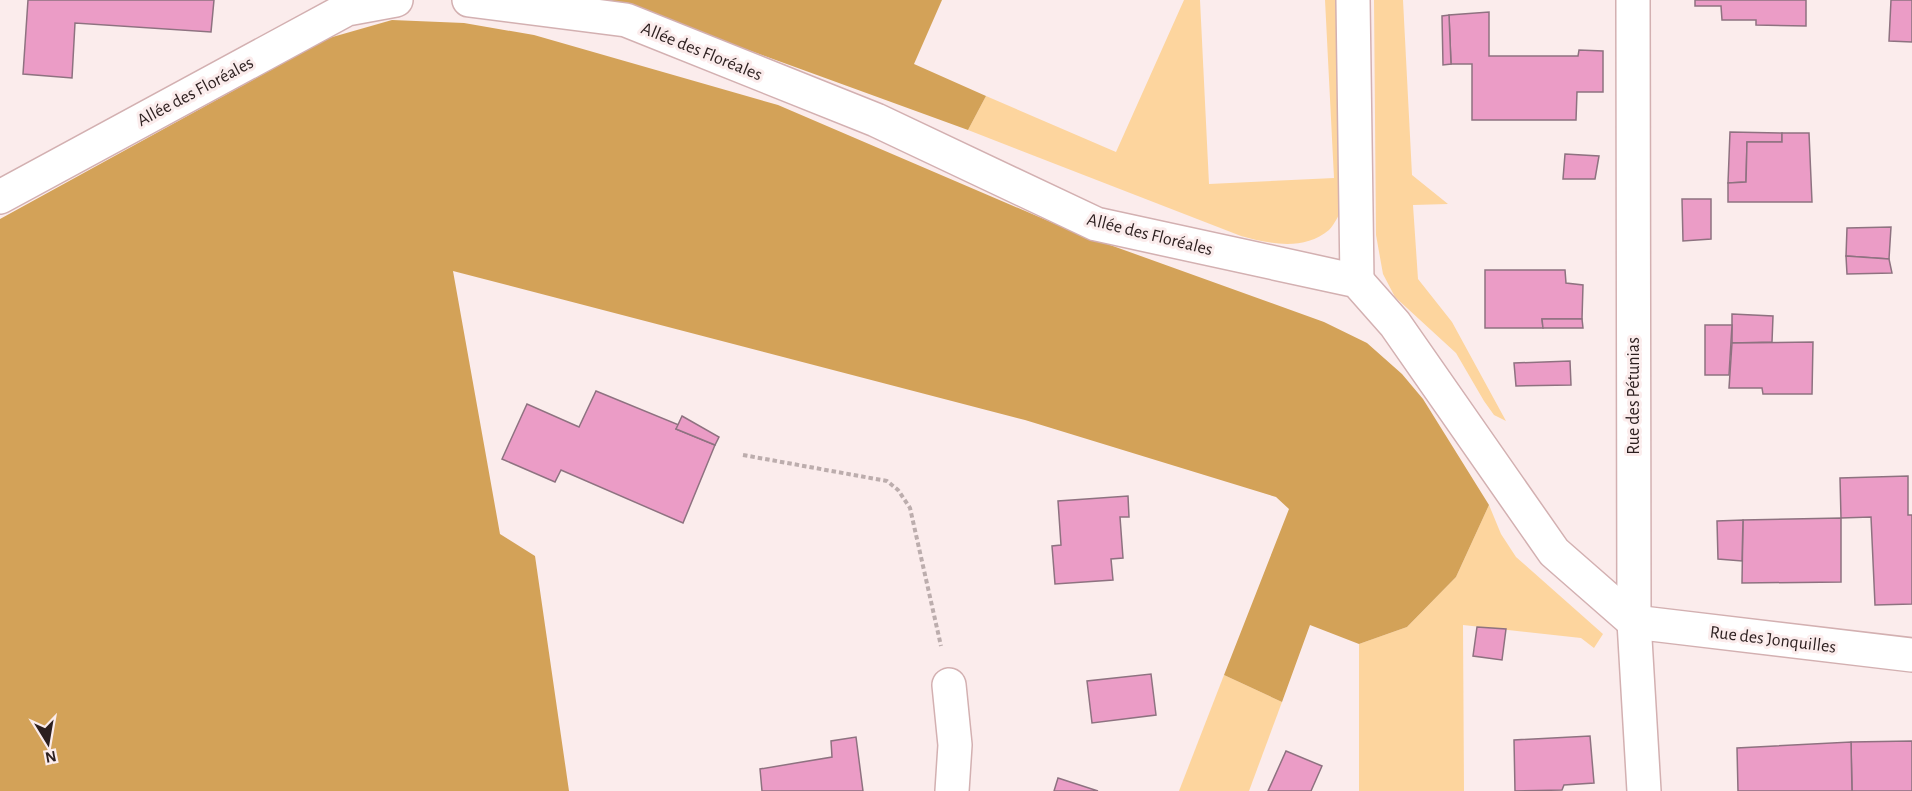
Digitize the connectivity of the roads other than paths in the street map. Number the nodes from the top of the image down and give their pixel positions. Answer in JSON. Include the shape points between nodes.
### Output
{"nodes":[{"id":1,"x":396,"y":0,"type":"edge"},
{"id":2,"x":469,"y":0,"type":"edge"},
{"id":3,"x":1353,"y":0,"type":"edge"},
{"id":4,"x":1633,"y":0,"type":"edge"},
{"id":5,"x":0,"y":197,"type":"edge"},
{"id":6,"x":1357,"y":281,"type":"junction"},
{"id":7,"x":1634,"y":622,"type":"junction"},
{"id":8,"x":1912,"y":655,"type":"edge"},
{"id":9,"x":950,"y":685,"type":"road end"},
{"id":10,"x":952,"y":791,"type":"edge"},
{"id":11,"x":1644,"y":791,"type":"edge"}],
"edges":[{"from":1,"to":5,"type":"street","name":"Allée des Floréales","via":[[347,9]]},
{"from":2,"to":6,"type":"street","name":"Allée des Floréales","via":[[626,20],[876,120],[1096,224]]},
{"from":3,"to":6,"type":"street"},
{"from":4,"to":7,"type":"street","name":"Rue des Pétunias"},
{"from":6,"to":7,"type":"street","via":[[1395,324],[1554,552]]},
{"from":7,"to":8,"type":"street","name":"Rue des Jonquilles"},
{"from":7,"to":11,"type":"street","name":"Rue des Pétunias"},
{"from":9,"to":10,"type":"street","via":[[955,745]]}]}
